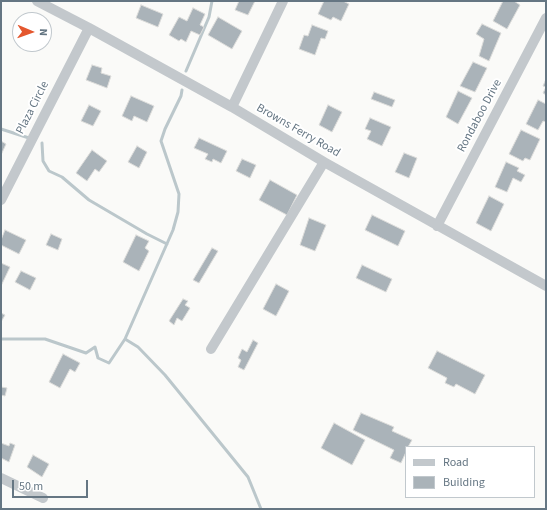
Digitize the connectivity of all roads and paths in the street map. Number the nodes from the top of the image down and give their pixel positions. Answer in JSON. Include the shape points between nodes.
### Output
{"nodes":[{"id":1,"x":36,"y":1,"type":"edge"},
{"id":2,"x":283,"y":1,"type":"edge"},
{"id":3,"x":546,"y":18,"type":"edge"},
{"id":4,"x":89,"y":28,"type":"junction"},
{"id":5,"x":232,"y":107,"type":"junction"},
{"id":6,"x":324,"y":162,"type":"junction"},
{"id":7,"x":1,"y":200,"type":"edge"},
{"id":8,"x":438,"y":226,"type":"junction"},
{"id":9,"x":546,"y":286,"type":"edge"},
{"id":10,"x":211,"y":349,"type":"dead end"},
{"id":11,"x":1,"y":478,"type":"edge"},
{"id":12,"x":43,"y":498,"type":"dead end"}],
"edges":[{"from":1,"to":4,"type":"street","name":"Browns Ferry Road"},
{"from":2,"to":5,"type":"street"},
{"from":3,"to":8,"type":"street","name":"Rondaboo Drive"},
{"from":4,"to":5,"type":"street","name":"Browns Ferry Road"},
{"from":4,"to":7,"type":"street","name":"Plaza Circle"},
{"from":5,"to":6,"type":"street","name":"Browns Ferry Road"},
{"from":6,"to":8,"type":"street","name":"Browns Ferry Road"},
{"from":6,"to":10,"type":"street"},
{"from":8,"to":9,"type":"street","name":"Browns Ferry Road"},
{"from":11,"to":12,"type":"street"}]}
